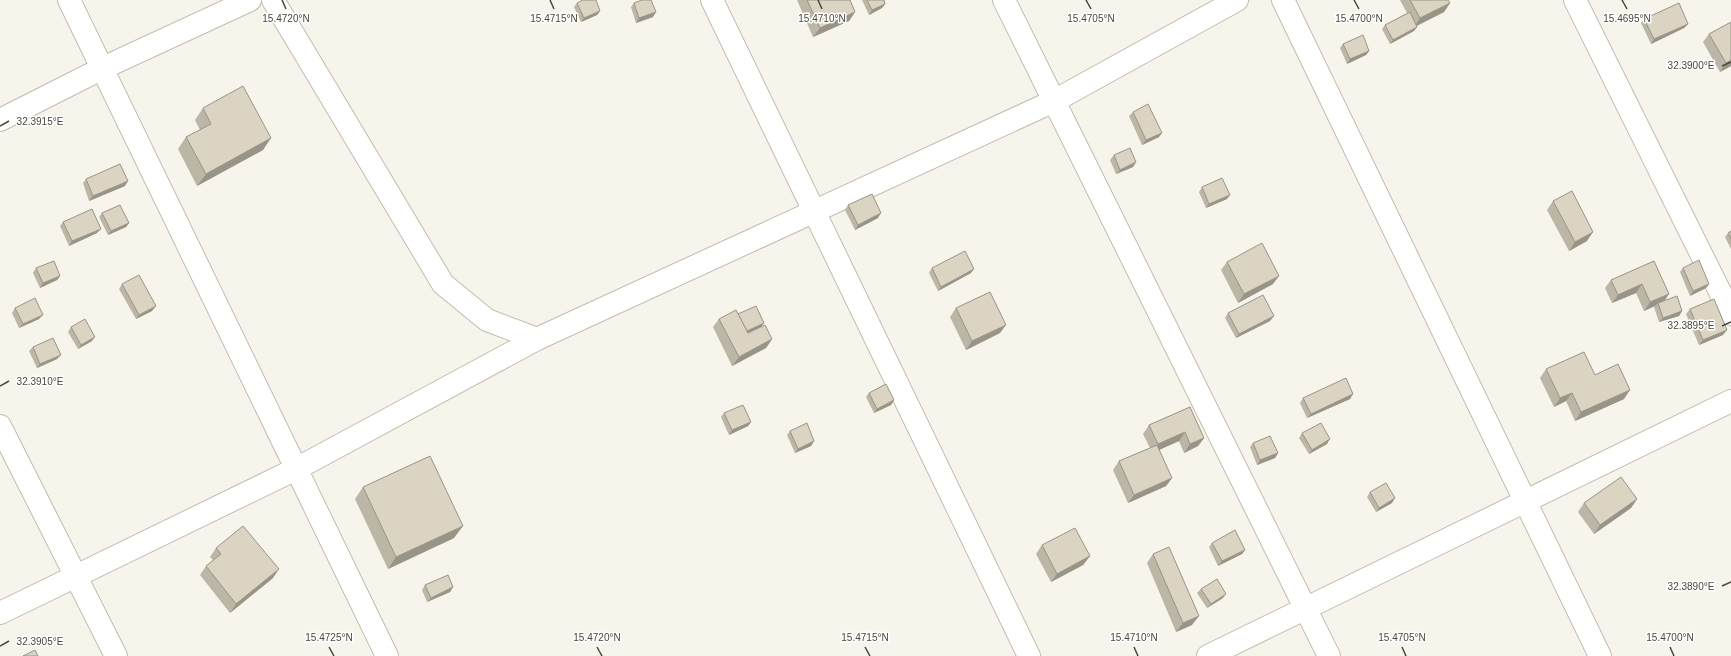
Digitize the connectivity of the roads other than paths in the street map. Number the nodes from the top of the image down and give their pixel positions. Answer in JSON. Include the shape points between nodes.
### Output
{"nodes":[{"id":1,"x":69,"y":0,"type":"edge"},
{"id":2,"x":250,"y":0,"type":"edge"},
{"id":3,"x":273,"y":0,"type":"edge"},
{"id":4,"x":712,"y":0,"type":"edge"},
{"id":5,"x":1004,"y":0,"type":"edge"},
{"id":6,"x":1237,"y":0,"type":"edge"},
{"id":7,"x":1283,"y":0,"type":"edge"},
{"id":8,"x":1575,"y":0,"type":"edge"},
{"id":9,"x":102,"y":68,"type":"junction"},
{"id":10,"x":1054,"y":101,"type":"junction"},
{"id":11,"x":0,"y":120,"type":"edge"},
{"id":12,"x":814,"y":211,"type":"junction"},
{"id":13,"x":1731,"y":314,"type":"edge"},
{"id":14,"x":537,"y":339,"type":"junction"},
{"id":15,"x":1731,"y":401,"type":"edge"},
{"id":16,"x":0,"y":426,"type":"edge"},
{"id":17,"x":296,"y":468,"type":"junction"},
{"id":18,"x":1525,"y":502,"type":"junction"},
{"id":19,"x":76,"y":576,"type":"junction"},
{"id":20,"x":1305,"y":609,"type":"junction"},
{"id":21,"x":0,"y":613,"type":"edge"},
{"id":22,"x":116,"y":656,"type":"edge"},
{"id":23,"x":387,"y":656,"type":"edge"},
{"id":24,"x":1029,"y":656,"type":"edge"},
{"id":25,"x":1208,"y":656,"type":"edge"},
{"id":26,"x":1329,"y":656,"type":"edge"},
{"id":27,"x":1600,"y":656,"type":"edge"}],
"edges":[{"from":1,"to":9,"type":"street"},
{"from":2,"to":9,"type":"street"},
{"from":3,"to":14,"type":"street","via":[[443,284],[487,320]]},
{"from":4,"to":12,"type":"street"},
{"from":5,"to":10,"type":"street"},
{"from":6,"to":10,"type":"street"},
{"from":7,"to":18,"type":"street"},
{"from":8,"to":13,"type":"street"},
{"from":9,"to":11,"type":"street"},
{"from":9,"to":17,"type":"street"},
{"from":10,"to":12,"type":"street"},
{"from":10,"to":20,"type":"street"},
{"from":12,"to":14,"type":"street"},
{"from":12,"to":24,"type":"street"},
{"from":14,"to":17,"type":"street"},
{"from":15,"to":18,"type":"street"},
{"from":16,"to":19,"type":"street"},
{"from":17,"to":19,"type":"street"},
{"from":17,"to":23,"type":"street"},
{"from":18,"to":20,"type":"street"},
{"from":18,"to":27,"type":"street"},
{"from":19,"to":21,"type":"street"},
{"from":19,"to":22,"type":"street"},
{"from":20,"to":25,"type":"street"},
{"from":20,"to":26,"type":"street"}]}
